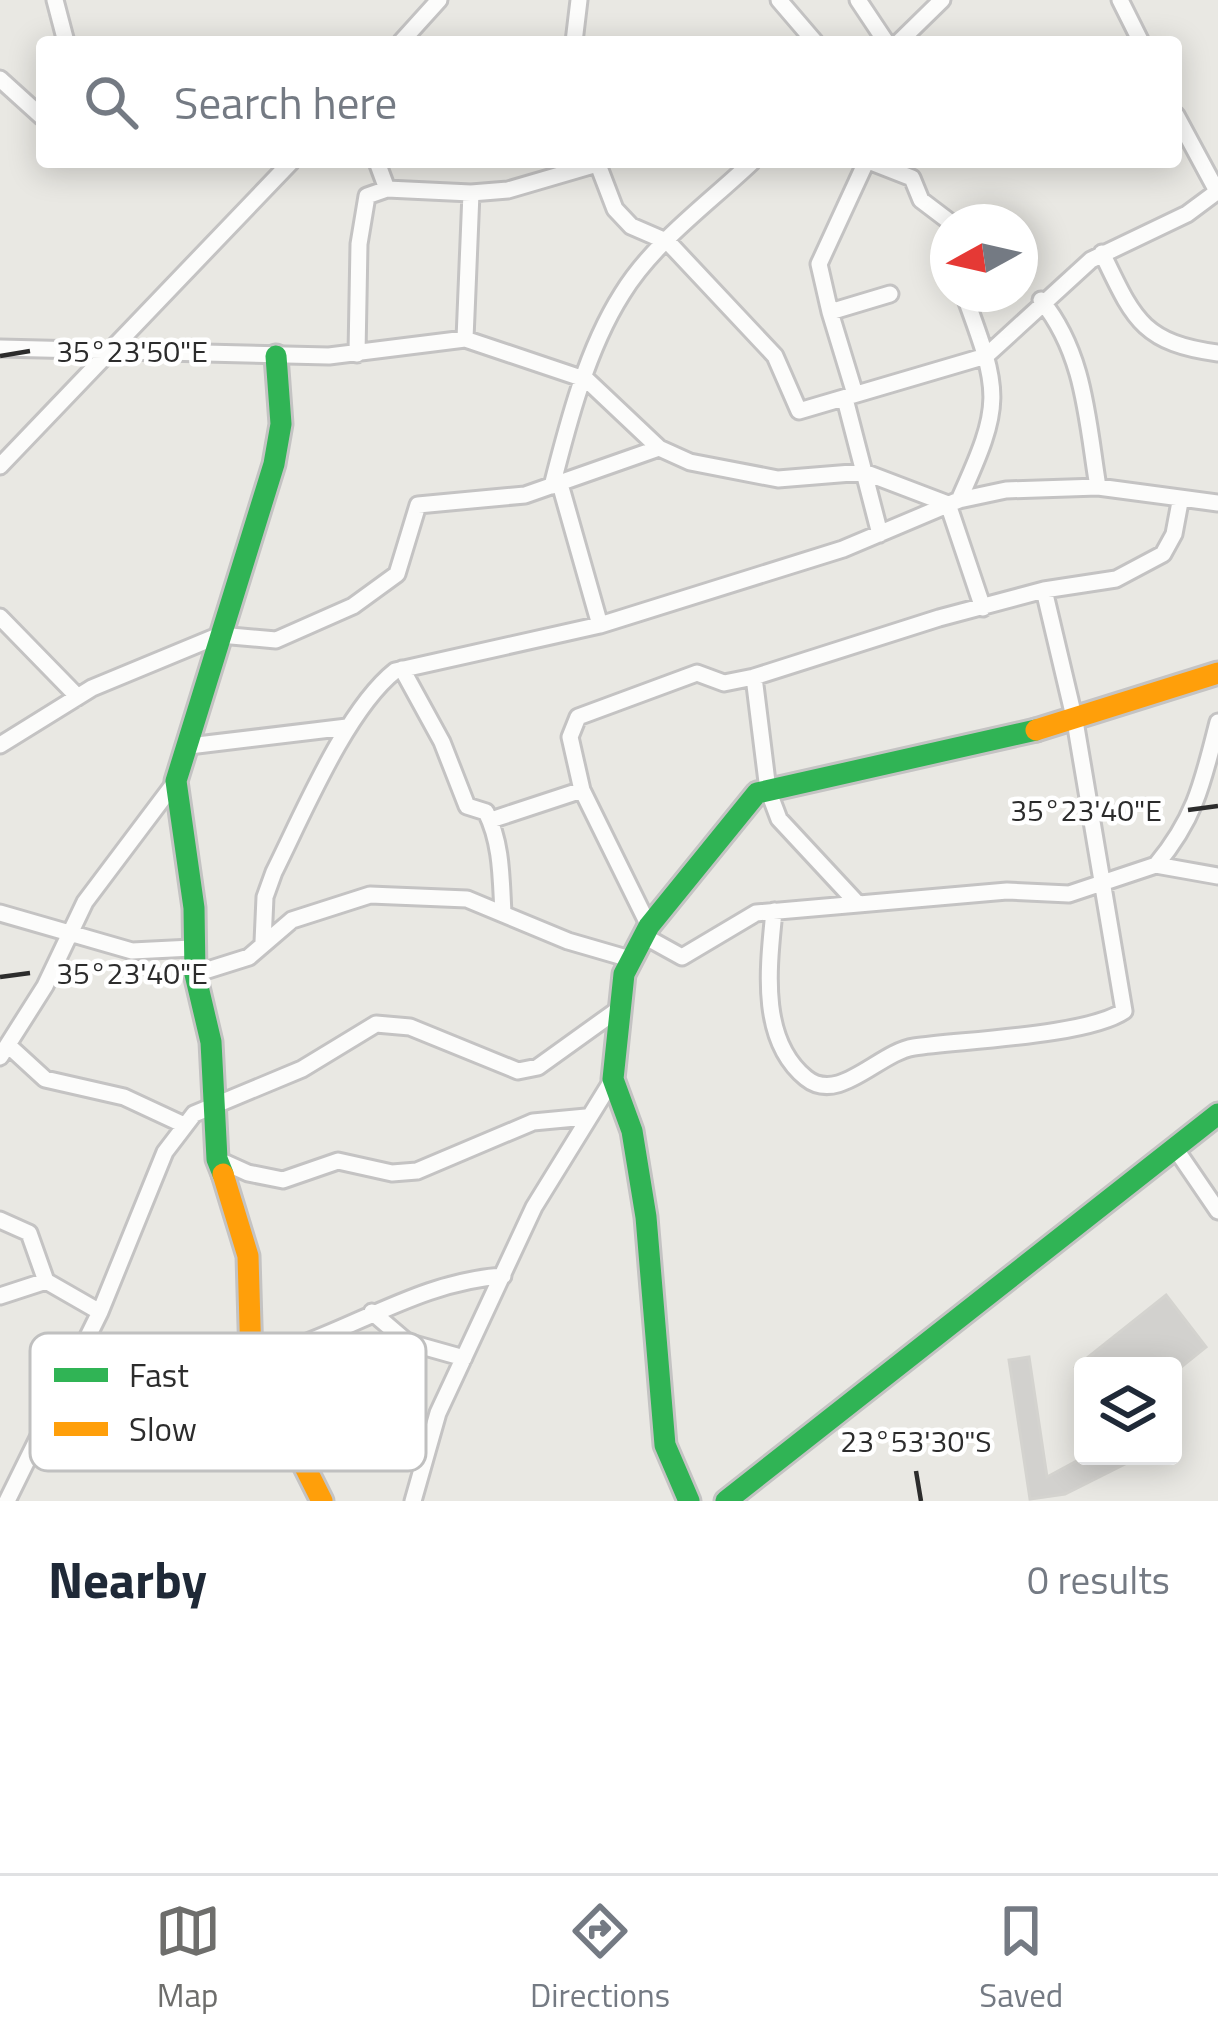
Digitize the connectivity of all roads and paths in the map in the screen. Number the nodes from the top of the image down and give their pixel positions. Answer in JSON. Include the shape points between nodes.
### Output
{"nodes":[{"id":1,"x":55,"y":0,"type":"edge"},
{"id":2,"x":579,"y":0,"type":"edge"},
{"id":3,"x":779,"y":0,"type":"edge"},
{"id":4,"x":858,"y":0,"type":"edge"},
{"id":5,"x":943,"y":0,"type":"edge"},
{"id":6,"x":1120,"y":0,"type":"edge"},
{"id":7,"x":437,"y":1,"type":"edge"},
{"id":8,"x":64,"y":36,"type":"edge"},
{"id":9,"x":406,"y":36,"type":"edge"},
{"id":10,"x":575,"y":36,"type":"edge"},
{"id":11,"x":810,"y":36,"type":"edge"},
{"id":12,"x":882,"y":36,"type":"edge"},
{"id":13,"x":905,"y":36,"type":"edge"},
{"id":14,"x":1138,"y":36,"type":"edge"},
{"id":15,"x":0,"y":79,"type":"edge"},
{"id":16,"x":36,"y":112,"type":"edge"},
{"id":17,"x":1182,"y":126,"type":"edge"},
{"id":18,"x":285,"y":168,"type":"edge"},
{"id":19,"x":379,"y":168,"type":"edge"},
{"id":20,"x":581,"y":168,"type":"edge"},
{"id":21,"x":599,"y":168,"type":"edge"},
{"id":22,"x":746,"y":168,"type":"edge"},
{"id":23,"x":866,"y":168,"type":"edge"},
{"id":24,"x":885,"y":168,"type":"edge"},
{"id":25,"x":387,"y":189,"type":"junction"},
{"id":26,"x":1218,"y":192,"type":"edge"},
{"id":27,"x":471,"y":193,"type":"junction"},
{"id":28,"x":930,"y":207,"type":"edge"},
{"id":29,"x":668,"y":242,"type":"junction"},
{"id":30,"x":1102,"y":253,"type":"junction"},
{"id":31,"x":890,"y":294,"type":"dead end"},
{"id":32,"x":1041,"y":300,"type":"junction"},
{"id":33,"x":830,"y":312,"type":"junction"},
{"id":34,"x":970,"y":312,"type":"edge"},
{"id":35,"x":465,"y":339,"type":"junction"},
{"id":36,"x":0,"y":348,"type":"edge"},
{"id":37,"x":109,"y":351,"type":"junction"},
{"id":38,"x":1218,"y":353,"type":"edge"},
{"id":39,"x":357,"y":354,"type":"junction"},
{"id":40,"x":276,"y":356,"type":"junction"},
{"id":41,"x":986,"y":356,"type":"junction"},
{"id":42,"x":587,"y":380,"type":"junction"},
{"id":43,"x":850,"y":397,"type":"junction"},
{"id":44,"x":659,"y":448,"type":"junction"},
{"id":45,"x":0,"y":466,"type":"edge"},
{"id":46,"x":864,"y":472,"type":"junction"},
{"id":47,"x":556,"y":485,"type":"junction"},
{"id":48,"x":1098,"y":488,"type":"junction"},
{"id":49,"x":953,"y":502,"type":"junction"},
{"id":50,"x":1180,"y":502,"type":"junction"},
{"id":51,"x":1218,"y":502,"type":"edge"},
{"id":52,"x":880,"y":534,"type":"junction"},
{"id":53,"x":1044,"y":590,"type":"junction"},
{"id":54,"x":982,"y":608,"type":"junction"},
{"id":55,"x":0,"y":617,"type":"edge"},
{"id":56,"x":600,"y":625,"type":"junction"},
{"id":57,"x":220,"y":635,"type":"junction"},
{"id":58,"x":402,"y":669,"type":"junction"},
{"id":59,"x":1218,"y":673,"type":"edge"},
{"id":60,"x":754,"y":677,"type":"junction"},
{"id":61,"x":78,"y":697,"type":"junction"},
{"id":62,"x":1075,"y":722,"type":"junction"},
{"id":63,"x":1218,"y":722,"type":"edge"},
{"id":64,"x":347,"y":727,"type":"junction"},
{"id":65,"x":0,"y":746,"type":"edge"},
{"id":66,"x":189,"y":746,"type":"junction"},
{"id":67,"x":176,"y":781,"type":"junction"},
{"id":68,"x":582,"y":790,"type":"junction"},
{"id":69,"x":768,"y":790,"type":"junction"},
{"id":70,"x":490,"y":820,"type":"junction"},
{"id":71,"x":1156,"y":865,"type":"junction"},
{"id":72,"x":1218,"y":876,"type":"edge"},
{"id":73,"x":1103,"y":880,"type":"junction"},
{"id":74,"x":858,"y":904,"type":"junction"},
{"id":75,"x":774,"y":911,"type":"junction"},
{"id":76,"x":0,"y":913,"type":"edge"},
{"id":77,"x":503,"y":913,"type":"junction"},
{"id":78,"x":646,"y":931,"type":"junction"},
{"id":79,"x":67,"y":935,"type":"junction"},
{"id":80,"x":263,"y":942,"type":"junction"},
{"id":81,"x":192,"y":948,"type":"junction"},
{"id":82,"x":630,"y":959,"type":"junction"},
{"id":83,"x":195,"y":974,"type":"junction"},
{"id":84,"x":616,"y":1011,"type":"junction"},
{"id":85,"x":3,"y":1050,"type":"edge"},
{"id":86,"x":613,"y":1079,"type":"junction"},
{"id":87,"x":211,"y":1108,"type":"junction"},
{"id":88,"x":1218,"y":1114,"type":"edge"},
{"id":89,"x":586,"y":1117,"type":"junction"},
{"id":90,"x":182,"y":1124,"type":"junction"},
{"id":91,"x":1175,"y":1148,"type":"junction"},
{"id":92,"x":217,"y":1159,"type":"junction"},
{"id":93,"x":1218,"y":1211,"type":"edge"},
{"id":94,"x":0,"y":1220,"type":"edge"},
{"id":95,"x":503,"y":1276,"type":"junction"},
{"id":96,"x":46,"y":1281,"type":"junction"},
{"id":97,"x":0,"y":1296,"type":"edge"},
{"id":98,"x":100,"y":1312,"type":"junction"},
{"id":99,"x":372,"y":1312,"type":"junction"},
{"id":100,"x":89,"y":1333,"type":"edge"},
{"id":101,"x":250,"y":1333,"type":"edge"},
{"id":102,"x":332,"y":1333,"type":"edge"},
{"id":103,"x":396,"y":1333,"type":"edge"},
{"id":104,"x":426,"y":1347,"type":"edge"},
{"id":105,"x":464,"y":1358,"type":"junction"},
{"id":106,"x":30,"y":1441,"type":"edge"},
{"id":107,"x":426,"y":1455,"type":"edge"},
{"id":108,"x":307,"y":1471,"type":"edge"},
{"id":109,"x":422,"y":1471,"type":"edge"},
{"id":110,"x":8,"y":1482,"type":"edge"},
{"id":111,"x":7,"y":1501,"type":"edge"},
{"id":112,"x":322,"y":1501,"type":"edge"},
{"id":113,"x":413,"y":1501,"type":"edge"},
{"id":114,"x":689,"y":1501,"type":"edge"},
{"id":115,"x":726,"y":1501,"type":"edge"}],
"edges":[{"from":1,"to":8,"type":"street"},
{"from":2,"to":10,"type":"street"},
{"from":3,"to":11,"type":"street"},
{"from":4,"to":12,"type":"street"},
{"from":5,"to":13,"type":"street"},
{"from":6,"to":14,"type":"street"},
{"from":7,"to":9,"type":"street"},
{"from":15,"to":16,"type":"street"},
{"from":17,"to":26,"type":"street"},
{"from":18,"to":37,"type":"street"},
{"from":19,"to":25,"type":"street"},
{"from":20,"to":27,"type":"street"},
{"from":21,"to":29,"type":"street","via":[[615,209]]},
{"from":22,"to":29,"type":"street"},
{"from":23,"to":33,"type":"street","via":[[819,264]]},
{"from":24,"to":28,"type":"street","via":[[912,178]]},
{"from":25,"to":27,"type":"street"},
{"from":25,"to":39,"type":"street","via":[[374,190],[363,206]]},
{"from":26,"to":30,"type":"street"},
{"from":27,"to":35,"type":"street"},
{"from":29,"to":42,"type":"street","via":[[622,293]]},
{"from":29,"to":43,"type":"street","via":[[775,356],[799,411]]},
{"from":30,"to":32,"type":"street"},
{"from":30,"to":38,"type":"street","via":[[1139,324],[1179,347]]},
{"from":31,"to":33,"type":"street"},
{"from":32,"to":41,"type":"street"},
{"from":32,"to":48,"type":"street","via":[[1076,358]]},
{"from":33,"to":43,"type":"street"},
{"from":34,"to":41,"type":"street"},
{"from":35,"to":39,"type":"street"},
{"from":35,"to":42,"type":"street"},
{"from":36,"to":37,"type":"street"},
{"from":37,"to":40,"type":"street"},
{"from":37,"to":45,"type":"street"},
{"from":39,"to":40,"type":"street"},
{"from":40,"to":57,"type":"street","via":[[281,424],[274,464]]},
{"from":41,"to":43,"type":"street"},
{"from":41,"to":49,"type":"street","via":[[991,430]]},
{"from":42,"to":44,"type":"street"},
{"from":42,"to":47,"type":"street"},
{"from":43,"to":46,"type":"street"},
{"from":44,"to":46,"type":"street","via":[[728,473],[778,479]]},
{"from":44,"to":47,"type":"street"},
{"from":46,"to":49,"type":"street"},
{"from":46,"to":52,"type":"street"},
{"from":47,"to":56,"type":"street"},
{"from":47,"to":57,"type":"street","via":[[418,505],[397,574],[353,606],[276,640]]},
{"from":48,"to":49,"type":"street","via":[[1006,490]]},
{"from":48,"to":50,"type":"street"},
{"from":49,"to":52,"type":"street"},
{"from":49,"to":54,"type":"street"},
{"from":50,"to":51,"type":"street"},
{"from":50,"to":53,"type":"street","via":[[1174,534],[1151,564],[1116,579]]},
{"from":52,"to":56,"type":"street"},
{"from":53,"to":54,"type":"street"},
{"from":53,"to":62,"type":"street"},
{"from":54,"to":60,"type":"street"},
{"from":55,"to":61,"type":"street"},
{"from":56,"to":58,"type":"street"},
{"from":57,"to":61,"type":"street"},
{"from":57,"to":66,"type":"street"},
{"from":58,"to":64,"type":"street","via":[[377,685]]},
{"from":58,"to":70,"type":"street","via":[[467,806]]},
{"from":59,"to":62,"type":"street"},
{"from":60,"to":68,"type":"street","via":[[724,682],[697,673],[578,717],[570,737]]},
{"from":60,"to":69,"type":"street"},
{"from":61,"to":65,"type":"street"},
{"from":62,"to":69,"type":"street"},
{"from":62,"to":73,"type":"street"},
{"from":63,"to":71,"type":"street","via":[[1197,804]]},
{"from":64,"to":66,"type":"street"},
{"from":64,"to":80,"type":"street","via":[[274,872]]},
{"from":66,"to":67,"type":"street"},
{"from":67,"to":79,"type":"street"},
{"from":67,"to":81,"type":"street"},
{"from":68,"to":70,"type":"street"},
{"from":68,"to":78,"type":"street"},
{"from":69,"to":74,"type":"street","via":[[796,843]]},
{"from":69,"to":78,"type":"street","via":[[744,805]]},
{"from":70,"to":77,"type":"street"},
{"from":71,"to":72,"type":"street"},
{"from":71,"to":73,"type":"street"},
{"from":73,"to":74,"type":"street","via":[[1069,894]]},
{"from":73,"to":75,"type":"street","via":[[1124,1011],[997,1040],[898,1049],[839,1086],[802,1074],[774,1025]]},
{"from":74,"to":75,"type":"street"},
{"from":75,"to":78,"type":"street","via":[[742,919],[682,957]]},
{"from":76,"to":79,"type":"street"},
{"from":77,"to":80,"type":"street","via":[[467,899],[370,895],[292,920]]},
{"from":77,"to":82,"type":"street"},
{"from":78,"to":82,"type":"street"},
{"from":79,"to":81,"type":"street","via":[[132,951]]},
{"from":79,"to":85,"type":"street"},
{"from":80,"to":83,"type":"street","via":[[250,957]]},
{"from":81,"to":83,"type":"street"},
{"from":82,"to":84,"type":"street"},
{"from":83,"to":87,"type":"street","via":[[211,1042]]},
{"from":84,"to":86,"type":"street"},
{"from":84,"to":87,"type":"street","via":[[538,1067],[518,1071],[410,1027],[376,1024],[302,1069]]},
{"from":85,"to":90,"type":"street","via":[[45,1079],[124,1097]]},
{"from":86,"to":89,"type":"street"},
{"from":86,"to":114,"type":"street","via":[[632,1131],[646,1217],[665,1445]]},
{"from":87,"to":90,"type":"street"},
{"from":87,"to":92,"type":"street"},
{"from":88,"to":91,"type":"street"},
{"from":89,"to":92,"type":"street","via":[[533,1121],[417,1171],[338,1160],[283,1180]]},
{"from":89,"to":95,"type":"street"},
{"from":90,"to":98,"type":"street"},
{"from":91,"to":93,"type":"street"},
{"from":91,"to":115,"type":"street"},
{"from":92,"to":101,"type":"street","via":[[244,1233]]},
{"from":94,"to":96,"type":"street","via":[[29,1233]]},
{"from":95,"to":99,"type":"street","via":[[436,1287]]},
{"from":95,"to":105,"type":"street"},
{"from":96,"to":97,"type":"street"},
{"from":96,"to":98,"type":"street"},
{"from":98,"to":100,"type":"street"},
{"from":99,"to":102,"type":"street"},
{"from":99,"to":103,"type":"street"},
{"from":104,"to":105,"type":"street"},
{"from":105,"to":107,"type":"street"},
{"from":106,"to":110,"type":"street"},
{"from":108,"to":112,"type":"street"},
{"from":109,"to":113,"type":"street"},
{"from":110,"to":111,"type":"street"}]}
